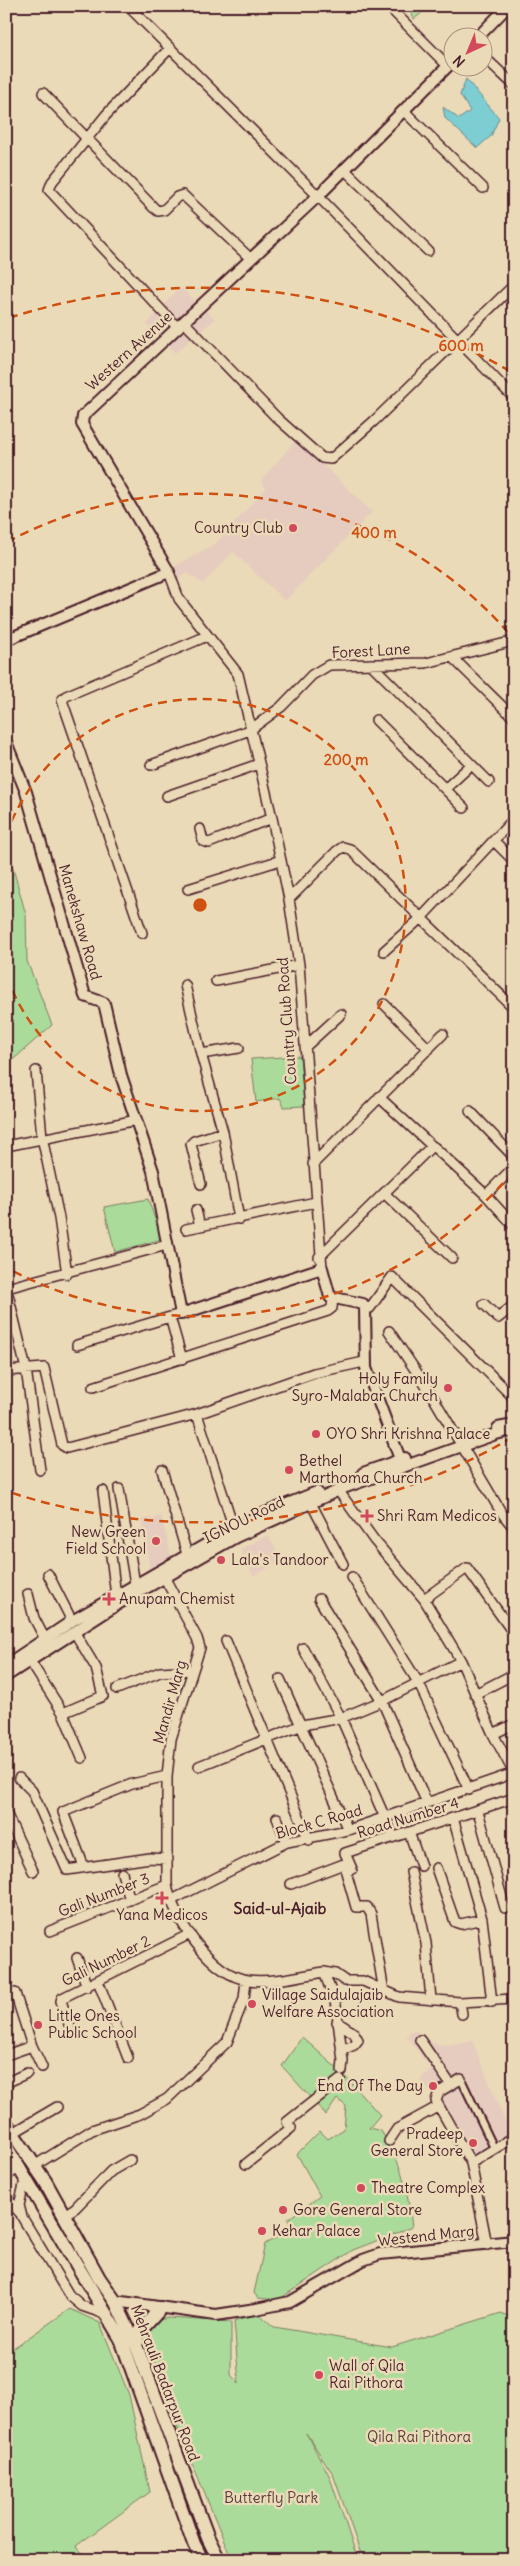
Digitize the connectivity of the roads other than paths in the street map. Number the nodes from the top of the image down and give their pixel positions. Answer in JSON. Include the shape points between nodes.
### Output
{"nodes":[{"id":1,"x":128,"y":6,"type":"edge"},
{"id":2,"x":388,"y":6,"type":"edge"},
{"id":3,"x":508,"y":6,"type":"edge"},
{"id":4,"x":487,"y":28,"type":"edge"},
{"id":5,"x":170,"y":48,"type":"junction"},
{"id":6,"x":442,"y":57,"type":"edge"},
{"id":7,"x":492,"y":64,"type":"edge"},
{"id":8,"x":442,"y":72,"type":"edge"},
{"id":9,"x":514,"y":85,"type":"edge"},
{"id":10,"x":44,"y":93,"type":"dead end"},
{"id":11,"x":404,"y":111,"type":"junction"},
{"id":12,"x":87,"y":138,"type":"junction"},
{"id":13,"x":344,"y":169,"type":"junction"},
{"id":14,"x":483,"y":188,"type":"dead end"},
{"id":15,"x":318,"y":196,"type":"junction"},
{"id":16,"x":428,"y":251,"type":"dead end"},
{"id":17,"x":251,"y":259,"type":"junction"},
{"id":18,"x":514,"y":285,"type":"edge"},
{"id":19,"x":181,"y":325,"type":"junction"},
{"id":20,"x":458,"y":341,"type":"junction"},
{"id":21,"x":514,"y":398,"type":"edge"},
{"id":22,"x":168,"y":572,"type":"junction"},
{"id":23,"x":207,"y":636,"type":"junction"},
{"id":24,"x":6,"y":640,"type":"edge"},
{"id":25,"x":514,"y":641,"type":"edge"},
{"id":26,"x":452,"y":657,"type":"junction"},
{"id":27,"x":372,"y":664,"type":"junction"},
{"id":28,"x":514,"y":718,"type":"edge"},
{"id":29,"x":376,"y":720,"type":"dead end"},
{"id":30,"x":250,"y":730,"type":"junction"},
{"id":31,"x":6,"y":742,"type":"edge"},
{"id":32,"x":259,"y":764,"type":"junction"},
{"id":33,"x":150,"y":765,"type":"dead end"},
{"id":34,"x":471,"y":765,"type":"junction"},
{"id":35,"x":489,"y":782,"type":"dead end"},
{"id":36,"x":445,"y":789,"type":"junction"},
{"id":37,"x":167,"y":796,"type":"dead end"},
{"id":38,"x":464,"y":808,"type":"dead end"},
{"id":39,"x":272,"y":818,"type":"junction"},
{"id":40,"x":510,"y":823,"type":"dead end"},
{"id":41,"x":200,"y":829,"type":"dead end"},
{"id":42,"x":494,"y":841,"type":"junction"},
{"id":43,"x":281,"y":860,"type":"junction"},
{"id":44,"x":514,"y":861,"type":"edge"},
{"id":45,"x":188,"y":889,"type":"dead end"},
{"id":46,"x":289,"y":899,"type":"junction"},
{"id":47,"x":421,"y":918,"type":"junction"},
{"id":48,"x":142,"y":933,"type":"dead end"},
{"id":49,"x":384,"y":951,"type":"dead end"},
{"id":50,"x":300,"y":965,"type":"junction"},
{"id":51,"x":216,"y":981,"type":"dead end"},
{"id":52,"x":185,"y":985,"type":"dead end"},
{"id":53,"x":514,"y":994,"type":"edge"},
{"id":54,"x":507,"y":1001,"type":"junction"},
{"id":55,"x":384,"y":1004,"type":"dead end"},
{"id":56,"x":514,"y":1008,"type":"edge"},
{"id":57,"x":341,"y":1014,"type":"dead end"},
{"id":58,"x":443,"y":1034,"type":"dead end"},
{"id":59,"x":305,"y":1047,"type":"junction"},
{"id":60,"x":239,"y":1048,"type":"dead end"},
{"id":61,"x":429,"y":1049,"type":"junction"},
{"id":62,"x":201,"y":1054,"type":"junction"},
{"id":63,"x":36,"y":1071,"type":"dead end"},
{"id":64,"x":379,"y":1098,"type":"junction"},
{"id":65,"x":470,"y":1111,"type":"dead end"},
{"id":66,"x":137,"y":1120,"type":"junction"},
{"id":67,"x":223,"y":1132,"type":"junction"},
{"id":68,"x":42,"y":1137,"type":"junction"},
{"id":69,"x":6,"y":1146,"type":"edge"},
{"id":70,"x":432,"y":1146,"type":"junction"},
{"id":71,"x":514,"y":1157,"type":"edge"},
{"id":72,"x":313,"y":1164,"type":"junction"},
{"id":73,"x":514,"y":1167,"type":"edge"},
{"id":74,"x":201,"y":1184,"type":"dead end"},
{"id":75,"x":384,"y":1193,"type":"junction"},
{"id":76,"x":486,"y":1195,"type":"junction"},
{"id":77,"x":316,"y":1202,"type":"junction"},
{"id":78,"x":196,"y":1210,"type":"dead end"},
{"id":79,"x":239,"y":1219,"type":"junction"},
{"id":80,"x":200,"y":1226,"type":"junction"},
{"id":81,"x":514,"y":1226,"type":"edge"},
{"id":82,"x":186,"y":1229,"type":"dead end"},
{"id":83,"x":167,"y":1245,"type":"junction"},
{"id":84,"x":319,"y":1257,"type":"junction"},
{"id":85,"x":452,"y":1258,"type":"dead end"},
{"id":86,"x":322,"y":1268,"type":"junction"},
{"id":87,"x":67,"y":1274,"type":"junction"},
{"id":88,"x":7,"y":1287,"type":"edge"},
{"id":89,"x":333,"y":1298,"type":"junction"},
{"id":90,"x":484,"y":1304,"type":"dead end"},
{"id":91,"x":514,"y":1305,"type":"edge"},
{"id":92,"x":370,"y":1308,"type":"dead end"},
{"id":93,"x":181,"y":1314,"type":"junction"},
{"id":94,"x":170,"y":1317,"type":"junction"},
{"id":95,"x":389,"y":1330,"type":"dead end"},
{"id":96,"x":77,"y":1345,"type":"dead end"},
{"id":97,"x":182,"y":1359,"type":"junction"},
{"id":98,"x":364,"y":1362,"type":"junction"},
{"id":99,"x":26,"y":1368,"type":"junction"},
{"id":100,"x":6,"y":1371,"type":"edge"},
{"id":101,"x":93,"y":1387,"type":"dead end"},
{"id":102,"x":514,"y":1398,"type":"edge"},
{"id":103,"x":197,"y":1414,"type":"junction"},
{"id":104,"x":514,"y":1425,"type":"edge"},
{"id":105,"x":514,"y":1433,"type":"edge"},
{"id":106,"x":458,"y":1443,"type":"junction"},
{"id":107,"x":400,"y":1460,"type":"junction"},
{"id":108,"x":40,"y":1470,"type":"dead end"},
{"id":109,"x":162,"y":1470,"type":"dead end"},
{"id":110,"x":120,"y":1490,"type":"dead end"},
{"id":111,"x":338,"y":1490,"type":"junction"},
{"id":112,"x":103,"y":1491,"type":"dead end"},
{"id":113,"x":311,"y":1503,"type":"junction"},
{"id":114,"x":262,"y":1514,"type":"junction"},
{"id":115,"x":265,"y":1525,"type":"junction"},
{"id":116,"x":514,"y":1528,"type":"edge"},
{"id":117,"x":235,"y":1533,"type":"junction"},
{"id":118,"x":189,"y":1560,"type":"junction"},
{"id":119,"x":343,"y":1564,"type":"dead end"},
{"id":120,"x":48,"y":1574,"type":"dead end"},
{"id":121,"x":163,"y":1575,"type":"junction"},
{"id":122,"x":352,"y":1577,"type":"dead end"},
{"id":123,"x":135,"y":1584,"type":"junction"},
{"id":124,"x":28,"y":1594,"type":"dead end"},
{"id":125,"x":116,"y":1596,"type":"junction"},
{"id":126,"x":319,"y":1599,"type":"dead end"},
{"id":127,"x":424,"y":1599,"type":"junction"},
{"id":128,"x":72,"y":1621,"type":"junction"},
{"id":129,"x":74,"y":1633,"type":"junction"},
{"id":130,"x":514,"y":1634,"type":"edge"},
{"id":131,"x":45,"y":1639,"type":"junction"},
{"id":132,"x":226,"y":1641,"type":"dead end"},
{"id":133,"x":303,"y":1648,"type":"dead end"},
{"id":134,"x":30,"y":1661,"type":"junction"},
{"id":135,"x":461,"y":1661,"type":"junction"},
{"id":136,"x":6,"y":1665,"type":"edge"},
{"id":137,"x":193,"y":1670,"type":"junction"},
{"id":138,"x":514,"y":1674,"type":"edge"},
{"id":139,"x":6,"y":1676,"type":"edge"},
{"id":140,"x":280,"y":1679,"type":"dead end"},
{"id":141,"x":418,"y":1682,"type":"junction"},
{"id":142,"x":117,"y":1689,"type":"dead end"},
{"id":143,"x":475,"y":1694,"type":"junction"},
{"id":144,"x":382,"y":1701,"type":"junction"},
{"id":145,"x":63,"y":1713,"type":"junction"},
{"id":146,"x":341,"y":1718,"type":"junction"},
{"id":147,"x":514,"y":1724,"type":"edge"},
{"id":148,"x":302,"y":1725,"type":"junction"},
{"id":149,"x":493,"y":1734,"type":"junction"},
{"id":150,"x":267,"y":1738,"type":"junction"},
{"id":151,"x":82,"y":1758,"type":"dead end"},
{"id":152,"x":199,"y":1766,"type":"dead end"},
{"id":153,"x":514,"y":1773,"type":"edge"},
{"id":154,"x":167,"y":1776,"type":"junction"},
{"id":155,"x":20,"y":1778,"type":"dead end"},
{"id":156,"x":469,"y":1790,"type":"junction"},
{"id":157,"x":514,"y":1798,"type":"edge"},
{"id":158,"x":427,"y":1803,"type":"junction"},
{"id":159,"x":478,"y":1811,"type":"junction"},
{"id":160,"x":6,"y":1813,"type":"edge"},
{"id":161,"x":384,"y":1816,"type":"junction"},
{"id":162,"x":276,"y":1818,"type":"dead end"},
{"id":163,"x":453,"y":1818,"type":"junction"},
{"id":164,"x":348,"y":1830,"type":"junction"},
{"id":165,"x":409,"y":1832,"type":"junction"},
{"id":166,"x":393,"y":1836,"type":"junction"},
{"id":167,"x":309,"y":1840,"type":"junction"},
{"id":168,"x":287,"y":1842,"type":"junction"},
{"id":169,"x":168,"y":1859,"type":"junction"},
{"id":170,"x":349,"y":1862,"type":"junction"},
{"id":171,"x":421,"y":1866,"type":"dead end"},
{"id":172,"x":84,"y":1867,"type":"junction"},
{"id":173,"x":436,"y":1868,"type":"dead end"},
{"id":174,"x":33,"y":1871,"type":"dead end"},
{"id":175,"x":410,"y":1872,"type":"dead end"},
{"id":176,"x":122,"y":1873,"type":"dead end"},
{"id":177,"x":291,"y":1884,"type":"dead end"},
{"id":178,"x":167,"y":1885,"type":"junction"},
{"id":179,"x":130,"y":1900,"type":"junction"},
{"id":180,"x":170,"y":1900,"type":"junction"},
{"id":181,"x":505,"y":1908,"type":"dead end"},
{"id":182,"x":482,"y":1919,"type":"junction"},
{"id":183,"x":50,"y":1931,"type":"dead end"},
{"id":184,"x":190,"y":1934,"type":"junction"},
{"id":185,"x":77,"y":1958,"type":"dead end"},
{"id":186,"x":324,"y":1972,"type":"junction"},
{"id":187,"x":246,"y":1980,"type":"junction"},
{"id":188,"x":98,"y":1982,"type":"junction"},
{"id":189,"x":87,"y":1988,"type":"junction"},
{"id":190,"x":384,"y":1992,"type":"junction"},
{"id":191,"x":15,"y":1993,"type":"dead end"},
{"id":192,"x":431,"y":2000,"type":"junction"},
{"id":193,"x":514,"y":2000,"type":"edge"},
{"id":194,"x":460,"y":2002,"type":"junction"},
{"id":195,"x":492,"y":2002,"type":"junction"},
{"id":196,"x":462,"y":2014,"type":"dead end"},
{"id":197,"x":337,"y":2022,"type":"junction"},
{"id":198,"x":70,"y":2027,"type":"dead end"},
{"id":199,"x":420,"y":2040,"type":"dead end"},
{"id":200,"x":32,"y":2046,"type":"junction"},
{"id":201,"x":342,"y":2050,"type":"junction"},
{"id":202,"x":6,"y":2055,"type":"edge"},
{"id":203,"x":128,"y":2058,"type":"dead end"},
{"id":204,"x":42,"y":2067,"type":"dead end"},
{"id":205,"x":26,"y":2074,"type":"dead end"},
{"id":206,"x":461,"y":2079,"type":"joint"},
{"id":207,"x":6,"y":2083,"type":"edge"},
{"id":208,"x":451,"y":2084,"type":"junction"},
{"id":209,"x":439,"y":2106,"type":"junction"},
{"id":210,"x":57,"y":2107,"type":"dead end"},
{"id":211,"x":9,"y":2128,"type":"edge"},
{"id":212,"x":389,"y":2141,"type":"dead end"},
{"id":213,"x":513,"y":2141,"type":"edge"},
{"id":214,"x":6,"y":2146,"type":"edge"},
{"id":215,"x":494,"y":2148,"type":"junction"},
{"id":216,"x":130,"y":2160,"type":"dead end"},
{"id":217,"x":471,"y":2163,"type":"junction"},
{"id":218,"x":246,"y":2164,"type":"dead end"},
{"id":219,"x":34,"y":2166,"type":"junction"},
{"id":220,"x":23,"y":2172,"type":"junction"},
{"id":221,"x":6,"y":2176,"type":"edge"},
{"id":222,"x":6,"y":2197,"type":"edge"},
{"id":223,"x":20,"y":2213,"type":"junction"},
{"id":224,"x":64,"y":2215,"type":"junction"},
{"id":225,"x":514,"y":2242,"type":"edge"},
{"id":226,"x":487,"y":2244,"type":"junction"},
{"id":227,"x":116,"y":2301,"type":"junction"},
{"id":228,"x":161,"y":2308,"type":"junction"},
{"id":229,"x":108,"y":2316,"type":"junction"},
{"id":230,"x":136,"y":2345,"type":"junction"},
{"id":231,"x":202,"y":2560,"type":"edge"},
{"id":232,"x":218,"y":2560,"type":"edge"}],
"edges":[{"from":1,"to":5,"type":"street"},
{"from":2,"to":6,"type":"street"},
{"from":3,"to":4,"type":"street"},
{"from":5,"to":12,"type":"street"},
{"from":5,"to":15,"type":"street"},
{"from":7,"to":9,"type":"street"},
{"from":8,"to":11,"type":"street","name":"Western Avenue"},
{"from":10,"to":12,"type":"street"},
{"from":11,"to":13,"type":"street","name":"Western Avenue"},
{"from":11,"to":14,"type":"street"},
{"from":12,"to":17,"type":"street","via":[[158,211],[183,195]]},
{"from":12,"to":19,"type":"street","via":[[49,190]]},
{"from":13,"to":15,"type":"street","name":"Western Avenue"},
{"from":13,"to":16,"type":"street"},
{"from":15,"to":17,"type":"street","name":"Western Avenue"},
{"from":15,"to":20,"type":"street"},
{"from":17,"to":19,"type":"street","name":"Western Avenue"},
{"from":18,"to":20,"type":"street"},
{"from":19,"to":20,"type":"street","via":[[277,418],[326,460],[337,455]]},
{"from":19,"to":22,"type":"street","name":"Western Avenue","via":[[81,419]]},
{"from":20,"to":21,"type":"street"},
{"from":22,"to":23,"type":"street","name":"Country Club Road","via":[[176,593]]},
{"from":22,"to":24,"type":"street"},
{"from":23,"to":30,"type":"street","name":"Country Club Road","via":[[238,674]]},
{"from":23,"to":48,"type":"street","via":[[62,700]]},
{"from":25,"to":26,"type":"street","name":"Forest Lane"},
{"from":26,"to":27,"type":"street","name":"Forest Lane","via":[[426,663]]},
{"from":26,"to":28,"type":"street"},
{"from":27,"to":30,"type":"street","name":"Forest Lane","via":[[339,663],[321,669],[281,707]]},
{"from":27,"to":34,"type":"street"},
{"from":29,"to":36,"type":"street"},
{"from":30,"to":32,"type":"street","name":"Country Club Road"},
{"from":30,"to":33,"type":"street","name":"Forest Lane"},
{"from":31,"to":66,"type":"street","name":"Manekshaw Road","via":[[29,801],[85,996],[104,1004],[121,1075]]},
{"from":32,"to":37,"type":"street"},
{"from":32,"to":39,"type":"street","name":"Country Club Road"},
{"from":34,"to":35,"type":"street"},
{"from":34,"to":36,"type":"street"},
{"from":36,"to":38,"type":"street"},
{"from":39,"to":41,"type":"street","via":[[209,843],[203,841]]},
{"from":39,"to":43,"type":"street","name":"Country Club Road"},
{"from":40,"to":42,"type":"street"},
{"from":42,"to":44,"type":"street"},
{"from":42,"to":47,"type":"street"},
{"from":43,"to":45,"type":"street"},
{"from":43,"to":46,"type":"street","name":"Country Club Road"},
{"from":46,"to":47,"type":"street","via":[[337,851],[346,848]]},
{"from":46,"to":50,"type":"street","name":"Country Club Road"},
{"from":47,"to":49,"type":"street"},
{"from":47,"to":54,"type":"street"},
{"from":50,"to":51,"type":"street"},
{"from":50,"to":59,"type":"street","name":"Country Club Road"},
{"from":52,"to":62,"type":"street"},
{"from":53,"to":54,"type":"street"},
{"from":54,"to":56,"type":"street"},
{"from":55,"to":61,"type":"street"},
{"from":57,"to":59,"type":"street"},
{"from":58,"to":61,"type":"street"},
{"from":59,"to":72,"type":"street","name":"Country Club Road"},
{"from":60,"to":62,"type":"street"},
{"from":61,"to":64,"type":"street"},
{"from":62,"to":67,"type":"street"},
{"from":63,"to":68,"type":"street"},
{"from":64,"to":70,"type":"street"},
{"from":64,"to":72,"type":"street"},
{"from":65,"to":71,"type":"street"},
{"from":66,"to":68,"type":"street"},
{"from":66,"to":83,"type":"street","name":"Manekshaw Road","via":[[153,1171]]},
{"from":67,"to":74,"type":"street","via":[[194,1140],[191,1144]]},
{"from":67,"to":79,"type":"street"},
{"from":68,"to":69,"type":"street"},
{"from":68,"to":87,"type":"street"},
{"from":70,"to":75,"type":"street"},
{"from":70,"to":76,"type":"street"},
{"from":72,"to":77,"type":"street","name":"Country Club Road"},
{"from":73,"to":76,"type":"street"},
{"from":75,"to":84,"type":"street"},
{"from":75,"to":85,"type":"street"},
{"from":76,"to":81,"type":"street"},
{"from":77,"to":79,"type":"street"},
{"from":77,"to":84,"type":"street","name":"Country Club Road"},
{"from":78,"to":80,"type":"street"},
{"from":79,"to":80,"type":"street"},
{"from":80,"to":82,"type":"street"},
{"from":83,"to":87,"type":"street"},
{"from":83,"to":93,"type":"street","name":"Manekshaw Road"},
{"from":84,"to":86,"type":"street","name":"Country Club Road"},
{"from":86,"to":89,"type":"street","name":"Country Club Road","via":[[327,1293]]},
{"from":86,"to":93,"type":"street"},
{"from":87,"to":88,"type":"street"},
{"from":88,"to":99,"type":"street"},
{"from":89,"to":97,"type":"street","via":[[332,1308],[328,1311]]},
{"from":89,"to":98,"type":"street","via":[[365,1307]]},
{"from":90,"to":91,"type":"street","via":[[498,1318]]},
{"from":92,"to":102,"type":"street","via":[[392,1277]]},
{"from":93,"to":94,"type":"street"},
{"from":94,"to":96,"type":"street"},
{"from":94,"to":97,"type":"street"},
{"from":95,"to":106,"type":"street","via":[[430,1392]]},
{"from":97,"to":101,"type":"street"},
{"from":98,"to":103,"type":"street","via":[[314,1373]]},
{"from":98,"to":107,"type":"street"},
{"from":99,"to":100,"type":"street"},
{"from":99,"to":103,"type":"street","via":[[44,1369],[65,1448]]},
{"from":99,"to":108,"type":"street"},
{"from":103,"to":117,"type":"street"},
{"from":104,"to":106,"type":"street","name":"IGNOU Road","via":[[502,1426]]},
{"from":105,"to":106,"type":"street","name":"IGNOU Road","via":[[504,1432]]},
{"from":106,"to":107,"type":"street","name":"IGNOU Road"},
{"from":106,"to":111,"type":"street","name":"IGNOU Road"},
{"from":106,"to":116,"type":"street","via":[[500,1512]]},
{"from":107,"to":114,"type":"street","name":"IGNOU Road"},
{"from":109,"to":118,"type":"street"},
{"from":110,"to":123,"type":"street"},
{"from":111,"to":113,"type":"street","name":"IGNOU Road"},
{"from":111,"to":127,"type":"street","via":[[374,1540]]},
{"from":112,"to":125,"type":"street"},
{"from":113,"to":115,"type":"street","name":"IGNOU Road"},
{"from":113,"to":119,"type":"street"},
{"from":114,"to":115,"type":"street"},
{"from":114,"to":117,"type":"street","name":"IGNOU Road"},
{"from":115,"to":117,"type":"street","name":"IGNOU Road"},
{"from":117,"to":118,"type":"street","name":"IGNOU Road"},
{"from":118,"to":121,"type":"street","name":"IGNOU Road"},
{"from":120,"to":128,"type":"street"},
{"from":121,"to":123,"type":"street","name":"IGNOU Road"},
{"from":121,"to":129,"type":"street","name":"IGNOU Road"},
{"from":121,"to":137,"type":"street","name":"Mandir Marg","via":[[199,1643]]},
{"from":122,"to":141,"type":"street"},
{"from":123,"to":125,"type":"street","name":"IGNOU Road"},
{"from":124,"to":131,"type":"street","via":[[34,1618]]},
{"from":125,"to":128,"type":"street","name":"IGNOU Road"},
{"from":126,"to":144,"type":"street"},
{"from":127,"to":130,"type":"street","via":[[467,1568]]},
{"from":127,"to":135,"type":"street"},
{"from":128,"to":131,"type":"street","name":"IGNOU Road"},
{"from":129,"to":134,"type":"street","name":"IGNOU Road"},
{"from":129,"to":145,"type":"street","via":[[96,1668],[103,1696]]},
{"from":131,"to":136,"type":"street","name":"IGNOU Road"},
{"from":132,"to":150,"type":"street"},
{"from":133,"to":146,"type":"street"},
{"from":134,"to":139,"type":"street","name":"IGNOU Road"},
{"from":134,"to":145,"type":"street"},
{"from":135,"to":141,"type":"street"},
{"from":135,"to":143,"type":"street"},
{"from":137,"to":142,"type":"street","via":[[160,1672]]},
{"from":137,"to":154,"type":"street","name":"Mandir Marg","via":[[171,1739]]},
{"from":138,"to":143,"type":"street"},
{"from":140,"to":148,"type":"street"},
{"from":141,"to":144,"type":"street"},
{"from":141,"to":156,"type":"street"},
{"from":143,"to":149,"type":"street"},
{"from":144,"to":146,"type":"street"},
{"from":144,"to":158,"type":"street"},
{"from":145,"to":151,"type":"street"},
{"from":146,"to":148,"type":"street"},
{"from":146,"to":161,"type":"street"},
{"from":147,"to":149,"type":"street"},
{"from":148,"to":150,"type":"street"},
{"from":148,"to":164,"type":"street"},
{"from":149,"to":153,"type":"street"},
{"from":150,"to":152,"type":"street"},
{"from":150,"to":167,"type":"street"},
{"from":153,"to":156,"type":"street","name":"Block C Road"},
{"from":154,"to":169,"type":"street","name":"Mandir Marg"},
{"from":154,"to":172,"type":"street","via":[[132,1784],[63,1812]]},
{"from":155,"to":172,"type":"street","via":[[32,1791],[65,1868]]},
{"from":156,"to":158,"type":"street","name":"Block C Road"},
{"from":157,"to":159,"type":"street","name":"Road Number 4"},
{"from":158,"to":161,"type":"street","name":"Block C Road"},
{"from":159,"to":163,"type":"street","name":"Road Number 4"},
{"from":159,"to":181,"type":"street"},
{"from":160,"to":174,"type":"street"},
{"from":161,"to":164,"type":"street","name":"Block C Road"},
{"from":161,"to":166,"type":"street"},
{"from":162,"to":168,"type":"street"},
{"from":163,"to":165,"type":"street","name":"Road Number 4"},
{"from":163,"to":182,"type":"street"},
{"from":164,"to":167,"type":"street","name":"Block C Road"},
{"from":165,"to":166,"type":"street","name":"Road Number 4"},
{"from":165,"to":171,"type":"street"},
{"from":166,"to":170,"type":"street","name":"Road Number 4","via":[[345,1853]]},
{"from":167,"to":168,"type":"street","name":"Block C Road"},
{"from":168,"to":180,"type":"street","name":"Block C Road"},
{"from":169,"to":172,"type":"street","via":[[150,1858]]},
{"from":169,"to":178,"type":"street","name":"Mandir Marg"},
{"from":170,"to":177,"type":"street"},
{"from":170,"to":190,"type":"street","via":[[352,1869],[346,1872],[356,1907],[367,1907],[371,1914]]},
{"from":173,"to":182,"type":"street","via":[[455,1922],[461,1924]]},
{"from":175,"to":192,"type":"street","via":[[426,1943]]},
{"from":176,"to":179,"type":"street"},
{"from":178,"to":179,"type":"street","name":"Gali Number 3"},
{"from":178,"to":180,"type":"street","name":"Mandir Marg"},
{"from":179,"to":183,"type":"street","name":"Gali Number 3"},
{"from":180,"to":184,"type":"street","name":"Mandir Marg","via":[[180,1922]]},
{"from":182,"to":195,"type":"street"},
{"from":184,"to":187,"type":"street","name":"Mandir Marg","via":[[213,1963]]},
{"from":184,"to":188,"type":"street","name":"Gali Number 2"},
{"from":185,"to":189,"type":"street"},
{"from":186,"to":187,"type":"street"},
{"from":186,"to":190,"type":"street","via":[[345,1981],[363,1981]]},
{"from":186,"to":197,"type":"street","via":[[336,2005]]},
{"from":187,"to":219,"type":"street","via":[[244,1999],[227,2042],[168,2099],[140,2114],[92,2130]]},
{"from":188,"to":189,"type":"street","name":"Gali Number 2"},
{"from":188,"to":203,"type":"street"},
{"from":189,"to":198,"type":"street","name":"Gali Number 2","via":[[61,1999]]},
{"from":190,"to":192,"type":"street"},
{"from":191,"to":200,"type":"street"},
{"from":192,"to":194,"type":"street"},
{"from":193,"to":195,"type":"street"},
{"from":194,"to":195,"type":"street"},
{"from":194,"to":196,"type":"street"},
{"from":197,"to":201,"type":"street"},
{"from":197,"to":201,"type":"street","via":[[354,2033],[358,2040]]},
{"from":199,"to":208,"type":"street"},
{"from":200,"to":202,"type":"street"},
{"from":200,"to":204,"type":"street"},
{"from":201,"to":218,"type":"street","via":[[341,2075],[287,2122],[291,2128]]},
{"from":205,"to":207,"type":"street"},
{"from":206,"to":208,"type":"street"},
{"from":206,"to":215,"type":"street"},
{"from":208,"to":209,"type":"street","via":[[439,2092],[436,2102]]},
{"from":209,"to":212,"type":"street","via":[[397,2129]]},
{"from":209,"to":217,"type":"street"},
{"from":210,"to":211,"type":"street"},
{"from":211,"to":219,"type":"main road","name":"Mehrauli Badarpur Road"},
{"from":213,"to":215,"type":"street"},
{"from":214,"to":220,"type":"main road","name":"Mehrauli Badarpur Road"},
{"from":215,"to":217,"type":"street"},
{"from":216,"to":224,"type":"street","via":[[111,2171],[81,2203]]},
{"from":217,"to":226,"type":"street"},
{"from":219,"to":224,"type":"main road","name":"Mehrauli Badarpur Road"},
{"from":220,"to":221,"type":"street"},
{"from":220,"to":223,"type":"street"},
{"from":220,"to":229,"type":"main road","name":"Mehrauli Badarpur Road"},
{"from":222,"to":223,"type":"street"},
{"from":223,"to":229,"type":"street","via":[[70,2295],[82,2306]]},
{"from":224,"to":227,"type":"main road","name":"Mehrauli Badarpur Road","via":[[99,2278]]},
{"from":225,"to":226,"type":"street","name":"Westend Marg"},
{"from":226,"to":228,"type":"street","name":"Westend Marg","via":[[380,2254],[282,2304],[216,2315]]},
{"from":227,"to":228,"type":"street","name":"Westend Marg"},
{"from":227,"to":230,"type":"main road","name":"Mehrauli Badarpur Road"},
{"from":228,"to":230,"type":"main road","via":[[141,2330]]},
{"from":229,"to":231,"type":"main road","name":"Mehrauli Badarpur Road","via":[[121,2339]]},
{"from":230,"to":232,"type":"main road","name":"Mehrauli Badarpur Road"}]}
